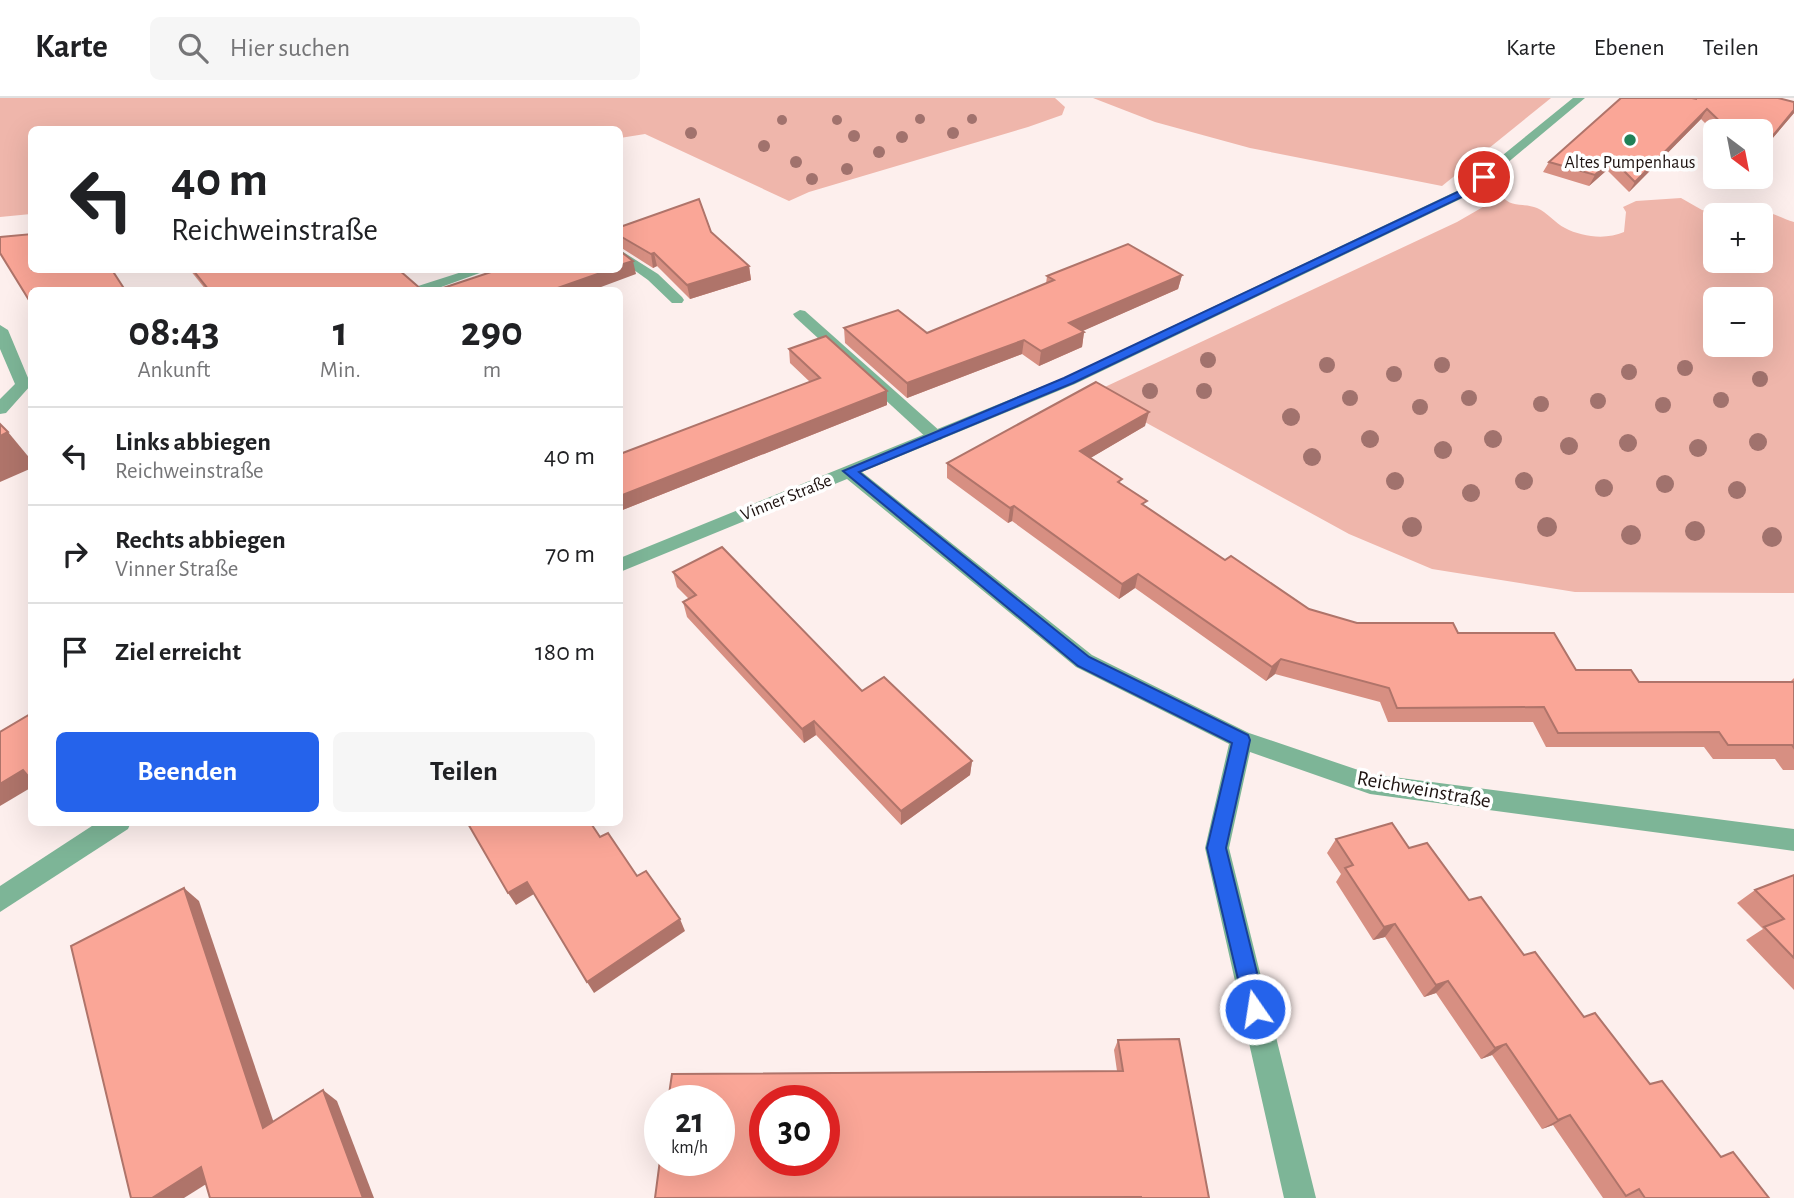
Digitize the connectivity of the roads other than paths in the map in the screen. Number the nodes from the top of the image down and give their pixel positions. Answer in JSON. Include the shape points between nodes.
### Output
{"nodes":[{"id":1,"x":1580,"y":98,"type":"edge"},
{"id":2,"x":623,"y":256,"type":"edge"},
{"id":3,"x":472,"y":273,"type":"edge"},
{"id":4,"x":429,"y":287,"type":"edge"},
{"id":5,"x":677,"y":300,"type":"edge"},
{"id":6,"x":800,"y":314,"type":"dead end"},
{"id":7,"x":0,"y":330,"type":"edge"},
{"id":8,"x":0,"y":409,"type":"edge"},
{"id":9,"x":935,"y":436,"type":"junction"},
{"id":10,"x":849,"y":471,"type":"junction"},
{"id":11,"x":623,"y":564,"type":"edge"},
{"id":12,"x":1241,"y":740,"type":"junction"},
{"id":13,"x":113,"y":826,"type":"edge"},
{"id":14,"x":1794,"y":840,"type":"edge"},
{"id":15,"x":0,"y":900,"type":"edge"},
{"id":16,"x":1300,"y":1198,"type":"edge"}],
"edges":[{"from":1,"to":9,"type":"street","name":"Vinner Straße","via":[[1465,192],[1069,381]]},
{"from":2,"to":5,"type":"street"},
{"from":3,"to":4,"type":"street"},
{"from":6,"to":9,"type":"street"},
{"from":7,"to":8,"type":"street","via":[[23,385]]},
{"from":9,"to":10,"type":"street","name":"Vinner Straße"},
{"from":10,"to":11,"type":"street","name":"Vinner Straße"},
{"from":10,"to":12,"type":"street","name":"Reichweinstraße","via":[[1084,662]]},
{"from":12,"to":14,"type":"street","name":"Reichweinstraße","via":[[1370,784]]},
{"from":12,"to":16,"type":"street","via":[[1217,848]]},
{"from":13,"to":15,"type":"street"}]}
